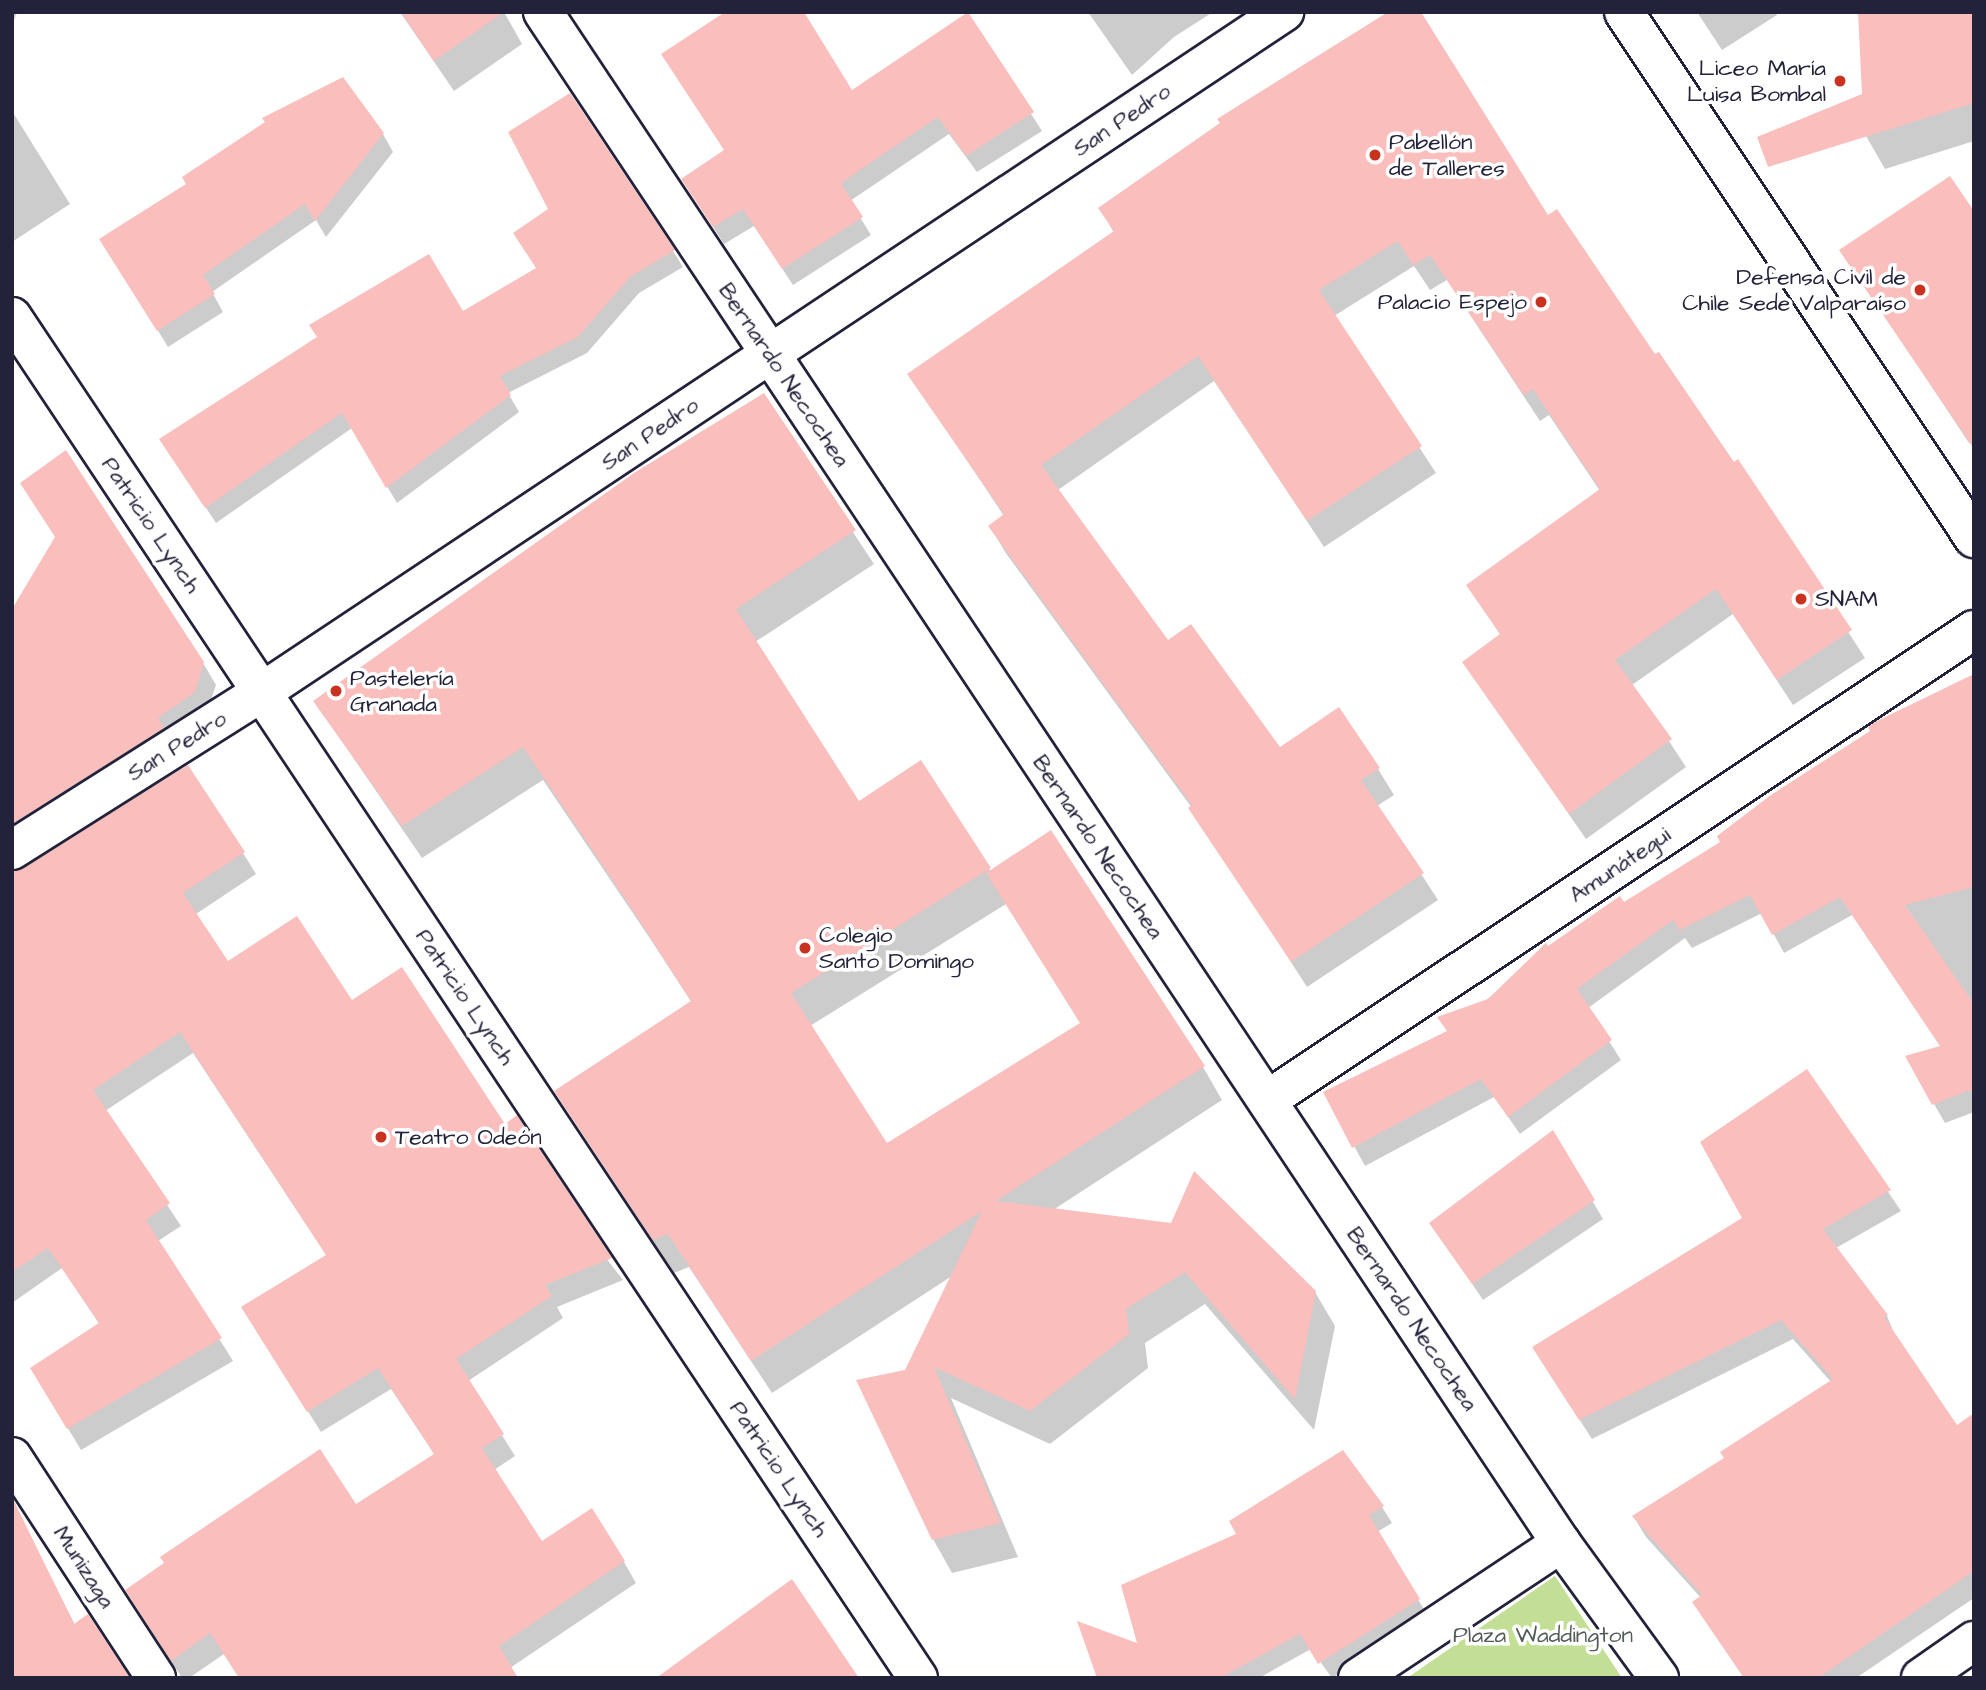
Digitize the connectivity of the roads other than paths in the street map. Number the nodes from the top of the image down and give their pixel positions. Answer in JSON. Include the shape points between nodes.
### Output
{"nodes":[{"id":1,"x":543,"y":12,"type":"edge"},
{"id":2,"x":1284,"y":12,"type":"edge"},
{"id":3,"x":1624,"y":12,"type":"edge"},
{"id":4,"x":12,"y":317,"type":"edge"},
{"id":5,"x":770,"y":354,"type":"junction"},
{"id":6,"x":1974,"y":538,"type":"edge"},
{"id":7,"x":1974,"y":630,"type":"edge"},
{"id":8,"x":262,"y":692,"type":"junction"},
{"id":9,"x":12,"y":850,"type":"edge"},
{"id":10,"x":1266,"y":1100,"type":"junction"},
{"id":11,"x":12,"y":1457,"type":"edge"},
{"id":12,"x":1561,"y":1543,"type":"junction"},
{"id":13,"x":1974,"y":1641,"type":"edge"},
{"id":14,"x":156,"y":1678,"type":"edge"},
{"id":15,"x":918,"y":1678,"type":"edge"},
{"id":16,"x":1358,"y":1678,"type":"edge"},
{"id":17,"x":1659,"y":1678,"type":"edge"},
{"id":18,"x":1921,"y":1678,"type":"edge"}],
"edges":[{"from":1,"to":5,"type":"street","name":"Bernardo Necochea"},
{"from":2,"to":5,"type":"street","name":"San Pedro"},
{"from":3,"to":6,"type":"street"},
{"from":4,"to":8,"type":"street","name":"Patricio Lynch"},
{"from":5,"to":8,"type":"street","name":"San Pedro"},
{"from":5,"to":10,"type":"street","name":"Bernardo Necochea"},
{"from":7,"to":10,"type":"street","name":"Amunátegui"},
{"from":8,"to":9,"type":"street","name":"San Pedro"},
{"from":8,"to":15,"type":"street","name":"Patricio Lynch"},
{"from":10,"to":12,"type":"street","name":"Bernardo Necochea"},
{"from":11,"to":14,"type":"street","name":"Munizaga"},
{"from":12,"to":16,"type":"street"},
{"from":12,"to":17,"type":"street","name":"Bernardo Necochea"},
{"from":13,"to":18,"type":"street"}]}
